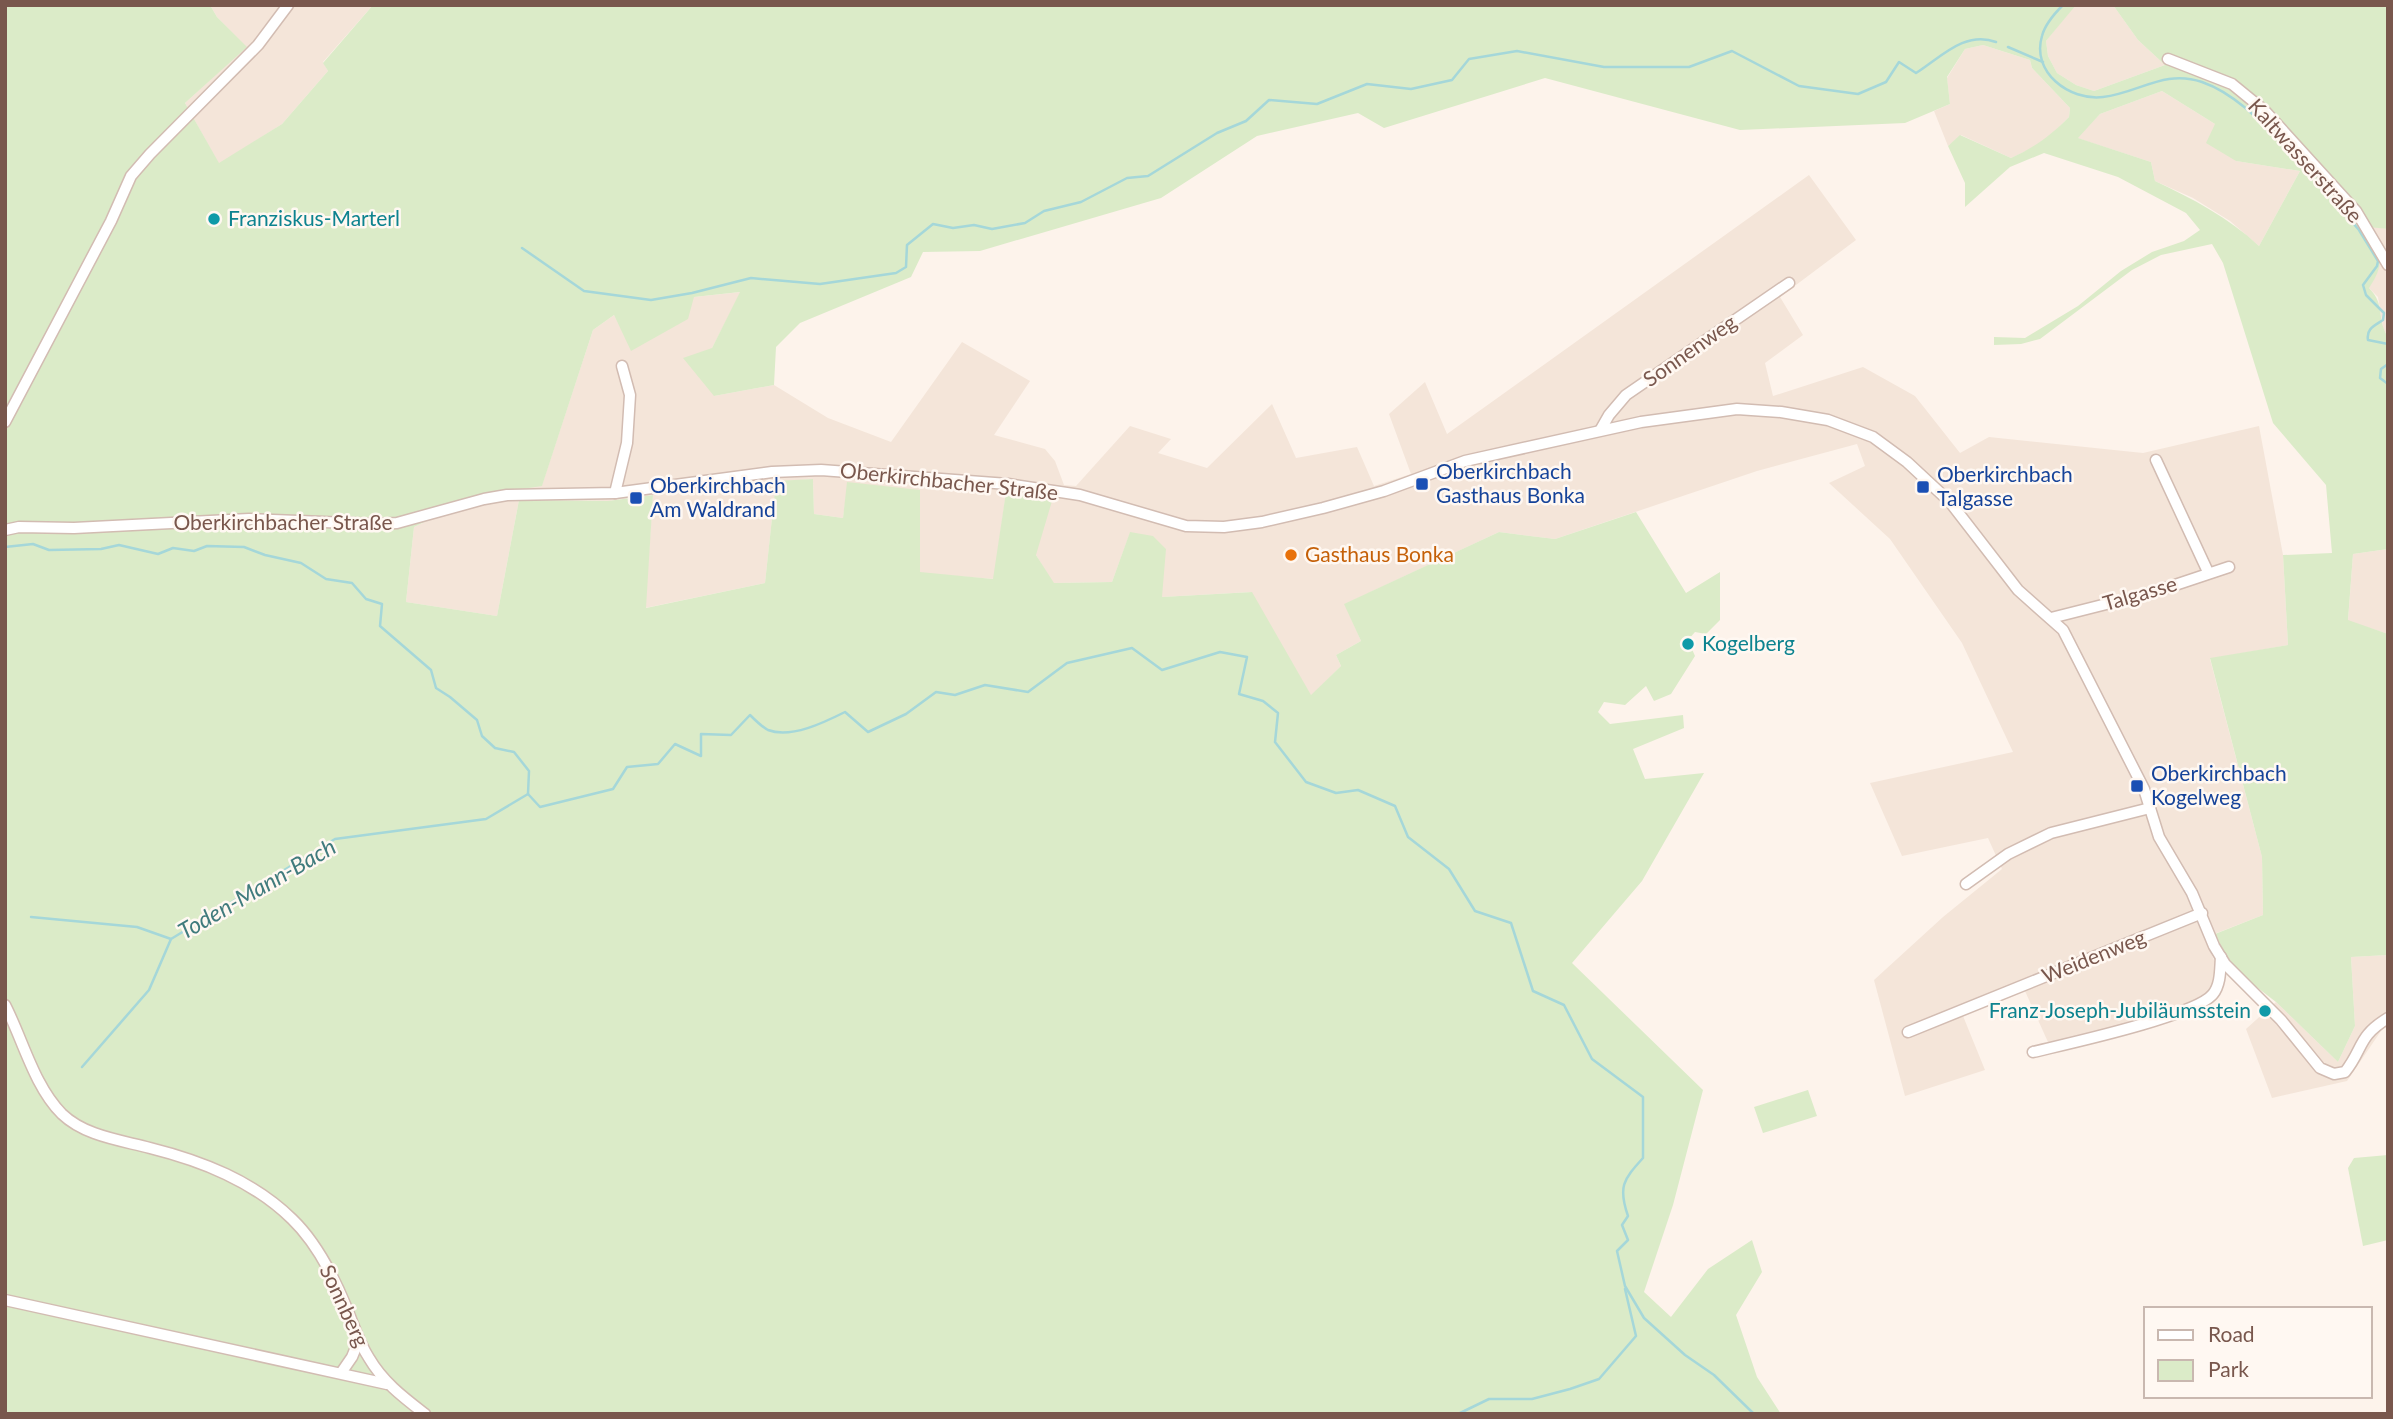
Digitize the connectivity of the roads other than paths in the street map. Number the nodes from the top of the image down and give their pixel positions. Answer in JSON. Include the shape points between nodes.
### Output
{"nodes":[{"id":1,"x":288,"y":5,"type":"edge"},
{"id":2,"x":2168,"y":59,"type":"dead end"},
{"id":3,"x":2388,"y":265,"type":"edge"},
{"id":4,"x":1789,"y":283,"type":"dead end"},
{"id":5,"x":622,"y":366,"type":"dead end"},
{"id":6,"x":5,"y":422,"type":"edge"},
{"id":7,"x":1601,"y":429,"type":"junction"},
{"id":8,"x":2157,"y":460,"type":"dead end"},
{"id":9,"x":615,"y":493,"type":"junction"},
{"id":10,"x":5,"y":530,"type":"edge"},
{"id":11,"x":2229,"y":567,"type":"dead end"},
{"id":12,"x":2208,"y":572,"type":"junction"},
{"id":13,"x":2051,"y":618,"type":"junction"},
{"id":14,"x":2150,"y":808,"type":"junction"},
{"id":15,"x":1966,"y":884,"type":"dead end"},
{"id":16,"x":2202,"y":913,"type":"junction"},
{"id":17,"x":2221,"y":957,"type":"junction"},
{"id":18,"x":5,"y":1005,"type":"edge"},
{"id":19,"x":2388,"y":1018,"type":"edge"},
{"id":20,"x":1908,"y":1032,"type":"dead end"},
{"id":21,"x":2033,"y":1052,"type":"dead end"},
{"id":22,"x":5,"y":1300,"type":"edge"},
{"id":23,"x":359,"y":1340,"type":"junction"},
{"id":24,"x":341,"y":1373,"type":"junction"},
{"id":25,"x":388,"y":1384,"type":"junction"},
{"id":26,"x":425,"y":1414,"type":"edge"}],
"edges":[{"from":1,"to":6,"type":"street","via":[[258,45],[131,176]]},
{"from":2,"to":3,"type":"street","name":"Kaltwasserstraße","via":[[2232,84],[2265,111],[2356,211]]},
{"from":4,"to":7,"type":"street","name":"Sonnenweg","via":[[1626,395]]},
{"from":5,"to":9,"type":"street","via":[[630,395],[627,443]]},
{"from":7,"to":9,"type":"street","name":"Oberkirchbacher Straße","via":[[1465,461],[1323,508],[1223,527],[1186,526],[1080,495],[1008,484],[821,470]]},
{"from":7,"to":13,"type":"street","name":"Oberkirchbacher Straße","via":[[1737,409],[1805,415],[1848,426],[1887,446],[1950,502],[2018,590]]},
{"from":8,"to":12,"type":"street"},
{"from":9,"to":10,"type":"street","name":"Oberkirchbacher Straße","via":[[507,495],[386,524],[248,519]]},
{"from":11,"to":12,"type":"street","name":"Talgasse"},
{"from":12,"to":13,"type":"street","name":"Talgasse","via":[[2154,593]]},
{"from":13,"to":14,"type":"street","name":"Oberkirchbacher Straße","via":[[2063,630],[2087,675]]},
{"from":14,"to":15,"type":"street","via":[[2051,833],[2008,854]]},
{"from":14,"to":16,"type":"street","name":"Oberkirchbacher Straße","via":[[2164,848]]},
{"from":16,"to":17,"type":"street","name":"Oberkirchbacher Straße"},
{"from":16,"to":20,"type":"street","name":"Weidenweg"},
{"from":17,"to":19,"type":"street","name":"Oberkirchbacher Straße","via":[[2327,1072],[2345,1072],[2364,1037]]},
{"from":17,"to":21,"type":"street","via":[[2217,987],[2199,1004]]},
{"from":18,"to":23,"type":"street","name":"Sonnberg","via":[[40,1083],[68,1119],[100,1135],[212,1167],[239,1180],[291,1219],[328,1270]]},
{"from":22,"to":24,"type":"street","name":"Sonnberg"},
{"from":23,"to":24,"type":"street"},
{"from":23,"to":25,"type":"street","name":"Sonnberg"},
{"from":24,"to":25,"type":"street","name":"Sonnberg"},
{"from":25,"to":26,"type":"street"}]}
